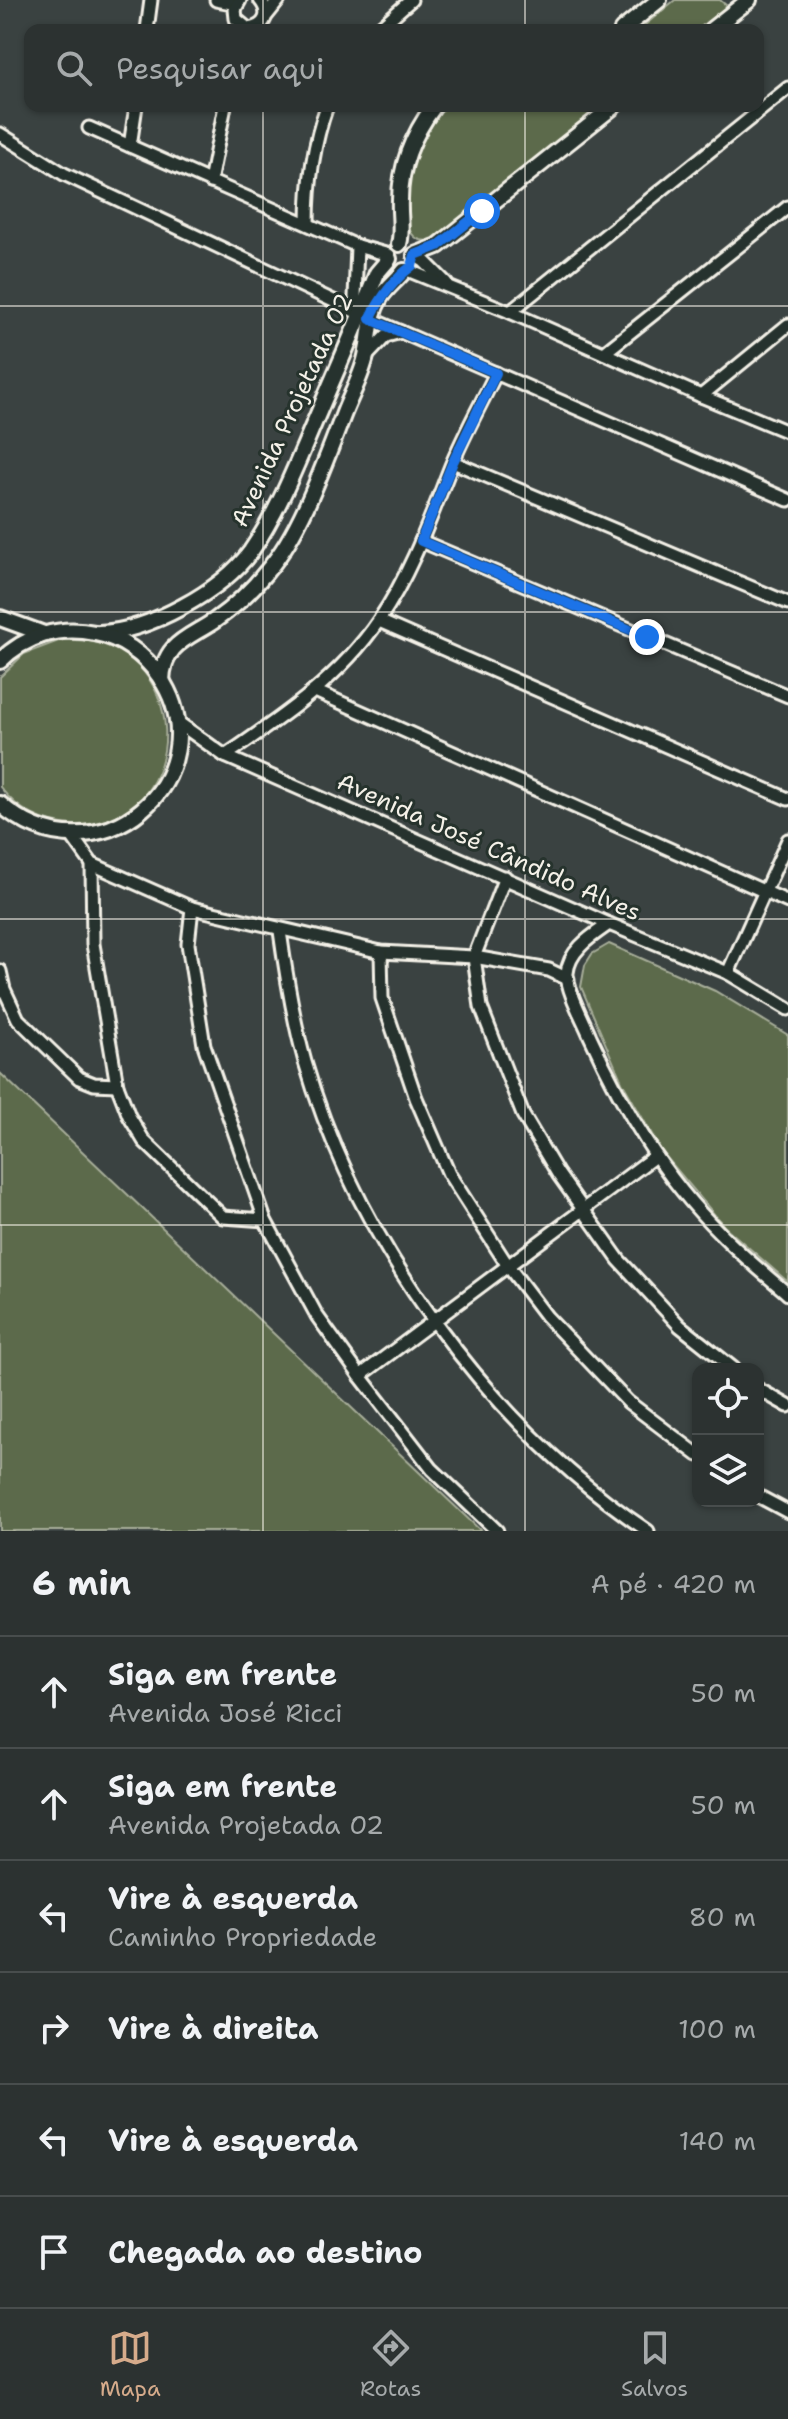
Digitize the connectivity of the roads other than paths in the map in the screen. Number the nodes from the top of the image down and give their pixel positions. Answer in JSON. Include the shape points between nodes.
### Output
{"nodes":[{"id":1,"x":151,"y":0,"type":"edge"},
{"id":2,"x":216,"y":0,"type":"edge"},
{"id":3,"x":279,"y":0,"type":"edge"},
{"id":4,"x":411,"y":0,"type":"edge"},
{"id":5,"x":659,"y":0,"type":"edge"},
{"id":6,"x":239,"y":1,"type":"edge"},
{"id":7,"x":263,"y":1,"type":"edge"},
{"id":8,"x":741,"y":2,"type":"edge"},
{"id":9,"x":267,"y":15,"type":"junction"},
{"id":10,"x":148,"y":24,"type":"edge"},
{"id":11,"x":235,"y":24,"type":"edge"},
{"id":12,"x":261,"y":24,"type":"edge"},
{"id":13,"x":384,"y":24,"type":"edge"},
{"id":14,"x":629,"y":24,"type":"edge"},
{"id":15,"x":717,"y":24,"type":"edge"},
{"id":16,"x":788,"y":88,"type":"edge"},
{"id":17,"x":764,"y":107,"type":"edge"},
{"id":18,"x":135,"y":112,"type":"edge"},
{"id":19,"x":224,"y":112,"type":"edge"},
{"id":20,"x":325,"y":112,"type":"edge"},
{"id":21,"x":430,"y":112,"type":"edge"},
{"id":22,"x":606,"y":112,"type":"edge"},
{"id":23,"x":758,"y":112,"type":"edge"},
{"id":24,"x":89,"y":128,"type":"dead end"},
{"id":25,"x":0,"y":134,"type":"edge"},
{"id":26,"x":130,"y":146,"type":"junction"},
{"id":27,"x":210,"y":182,"type":"junction"},
{"id":28,"x":788,"y":207,"type":"edge"},
{"id":29,"x":308,"y":224,"type":"junction"},
{"id":30,"x":357,"y":246,"type":"junction"},
{"id":31,"x":390,"y":252,"type":"junction"},
{"id":32,"x":415,"y":256,"type":"junction"},
{"id":33,"x":405,"y":270,"type":"junction"},
{"id":34,"x":449,"y":286,"type":"junction"},
{"id":35,"x":510,"y":312,"type":"junction"},
{"id":36,"x":366,"y":316,"type":"junction"},
{"id":37,"x":788,"y":325,"type":"edge"},
{"id":38,"x":401,"y":332,"type":"junction"},
{"id":39,"x":604,"y":353,"type":"junction"},
{"id":40,"x":366,"y":357,"type":"junction"},
{"id":41,"x":496,"y":373,"type":"junction"},
{"id":42,"x":701,"y":396,"type":"junction"},
{"id":43,"x":788,"y":432,"type":"edge"},
{"id":44,"x":453,"y":462,"type":"junction"},
{"id":45,"x":788,"y":500,"type":"edge"},
{"id":46,"x":421,"y":541,"type":"junction"},
{"id":47,"x":788,"y":603,"type":"edge"},
{"id":48,"x":0,"y":618,"type":"edge"},
{"id":49,"x":379,"y":621,"type":"junction"},
{"id":50,"x":99,"y":633,"type":"junction"},
{"id":51,"x":44,"y":634,"type":"junction"},
{"id":52,"x":0,"y":661,"type":"edge"},
{"id":53,"x":162,"y":681,"type":"junction"},
{"id":54,"x":315,"y":691,"type":"junction"},
{"id":55,"x":788,"y":696,"type":"edge"},
{"id":56,"x":176,"y":721,"type":"junction"},
{"id":57,"x":225,"y":756,"type":"junction"},
{"id":58,"x":788,"y":799,"type":"edge"},
{"id":59,"x":1,"y":807,"type":"edge"},
{"id":60,"x":72,"y":836,"type":"junction"},
{"id":61,"x":788,"y":840,"type":"edge"},
{"id":62,"x":92,"y":864,"type":"junction"},
{"id":63,"x":505,"y":877,"type":"junction"},
{"id":64,"x":766,"y":891,"type":"junction"},
{"id":65,"x":788,"y":902,"type":"edge"},
{"id":66,"x":192,"y":908,"type":"junction"},
{"id":67,"x":609,"y":924,"type":"junction"},
{"id":68,"x":280,"y":931,"type":"junction"},
{"id":69,"x":381,"y":952,"type":"junction"},
{"id":70,"x":474,"y":957,"type":"junction"},
{"id":71,"x":0,"y":971,"type":"edge"},
{"id":72,"x":728,"y":973,"type":"junction"},
{"id":73,"x":568,"y":979,"type":"junction"},
{"id":74,"x":788,"y":1009,"type":"edge"},
{"id":75,"x":117,"y":1085,"type":"junction"},
{"id":76,"x":655,"y":1156,"type":"junction"},
{"id":77,"x":583,"y":1210,"type":"junction"},
{"id":78,"x":265,"y":1220,"type":"junction"},
{"id":79,"x":508,"y":1266,"type":"junction"},
{"id":80,"x":788,"y":1294,"type":"edge"},
{"id":81,"x":435,"y":1321,"type":"junction"},
{"id":82,"x":726,"y":1363,"type":"edge"},
{"id":83,"x":360,"y":1376,"type":"junction"},
{"id":84,"x":764,"y":1392,"type":"edge"},
{"id":85,"x":788,"y":1406,"type":"edge"},
{"id":86,"x":692,"y":1450,"type":"edge"},
{"id":87,"x":764,"y":1499,"type":"edge"},
{"id":88,"x":788,"y":1512,"type":"edge"},
{"id":89,"x":497,"y":1531,"type":"edge"},
{"id":90,"x":648,"y":1531,"type":"edge"}],
"edges":[{"from":1,"to":10,"type":"street"},
{"from":2,"to":6,"type":"street"},
{"from":3,"to":9,"type":"street"},
{"from":4,"to":13,"type":"street"},
{"from":5,"to":14,"type":"street"},
{"from":6,"to":11,"type":"street"},
{"from":7,"to":9,"type":"street"},
{"from":8,"to":15,"type":"street"},
{"from":9,"to":12,"type":"street"},
{"from":16,"to":17,"type":"street"},
{"from":18,"to":26,"type":"street"},
{"from":19,"to":27,"type":"street"},
{"from":20,"to":29,"type":"street","via":[[308,184]]},
{"from":21,"to":31,"type":"street","via":[[404,166],[401,237]]},
{"from":22,"to":32,"type":"street","via":[[438,246]]},
{"from":23,"to":35,"type":"street"},
{"from":24,"to":26,"type":"street"},
{"from":25,"to":36,"type":"street","via":[[64,174]]},
{"from":26,"to":27,"type":"street"},
{"from":27,"to":29,"type":"street"},
{"from":28,"to":39,"type":"street"},
{"from":29,"to":30,"type":"street"},
{"from":30,"to":31,"type":"street"},
{"from":30,"to":36,"type":"street","via":[[355,297]]},
{"from":31,"to":32,"type":"street","via":[[409,246]]},
{"from":31,"to":33,"type":"street","via":[[396,269]]},
{"from":31,"to":36,"type":"street","name":"Avenida Projetada 02","via":[[377,273]]},
{"from":32,"to":33,"type":"street"},
{"from":32,"to":34,"type":"street"},
{"from":33,"to":34,"type":"street"},
{"from":33,"to":36,"type":"street","name":"Avenida Projetada 02"},
{"from":34,"to":35,"type":"street"},
{"from":35,"to":39,"type":"street"},
{"from":36,"to":38,"type":"street"},
{"from":36,"to":40,"type":"street","name":"Avenida Projetada 02"},
{"from":36,"to":50,"type":"street","name":"Avenida Projetada 02","via":[[274,512],[249,553],[212,588],[172,614]]},
{"from":37,"to":42,"type":"street"},
{"from":38,"to":40,"type":"street","name":"Avenida Projetada 02","via":[[386,336]]},
{"from":38,"to":41,"type":"street"},
{"from":39,"to":42,"type":"street"},
{"from":40,"to":53,"type":"street","name":"Avenida Projetada 02","via":[[323,466],[270,569],[244,596],[175,647],[162,667]]},
{"from":41,"to":44,"type":"street"},
{"from":41,"to":45,"type":"street"},
{"from":42,"to":43,"type":"street"},
{"from":44,"to":46,"type":"street"},
{"from":44,"to":47,"type":"street"},
{"from":46,"to":49,"type":"street"},
{"from":46,"to":55,"type":"street"},
{"from":48,"to":51,"type":"street"},
{"from":49,"to":54,"type":"street"},
{"from":49,"to":58,"type":"street"},
{"from":50,"to":51,"type":"street"},
{"from":50,"to":53,"type":"street","via":[[135,651]]},
{"from":51,"to":52,"type":"street"},
{"from":53,"to":56,"type":"street"},
{"from":54,"to":57,"type":"street"},
{"from":54,"to":64,"type":"street"},
{"from":56,"to":57,"type":"street","name":"Avenida José Cândido Alves"},
{"from":56,"to":60,"type":"street","via":[[172,762],[153,798],[122,824]]},
{"from":57,"to":63,"type":"street","name":"Avenida José Cândido Alves"},
{"from":59,"to":60,"type":"street","via":[[27,825]]},
{"from":60,"to":62,"type":"street"},
{"from":61,"to":64,"type":"street"},
{"from":62,"to":66,"type":"street"},
{"from":62,"to":75,"type":"street","via":[[93,944]]},
{"from":63,"to":67,"type":"street","name":"Avenida José Cândido Alves"},
{"from":63,"to":70,"type":"street"},
{"from":64,"to":65,"type":"street"},
{"from":64,"to":72,"type":"street"},
{"from":66,"to":68,"type":"street"},
{"from":66,"to":78,"type":"street","via":[[188,944],[204,1045]]},
{"from":67,"to":72,"type":"street","name":"Avenida José Cândido Alves"},
{"from":67,"to":73,"type":"street","via":[[581,945]]},
{"from":68,"to":69,"type":"street"},
{"from":68,"to":81,"type":"street","via":[[306,1063],[329,1126],[356,1190]]},
{"from":69,"to":70,"type":"street"},
{"from":69,"to":79,"type":"street","via":[[382,998],[416,1098],[449,1174]]},
{"from":70,"to":73,"type":"street","via":[[549,970]]},
{"from":70,"to":77,"type":"street","via":[[481,1007],[523,1115]]},
{"from":71,"to":75,"type":"street","via":[[18,1019],[79,1078]]},
{"from":72,"to":74,"type":"street","name":"Avenida José Cândido Alves"},
{"from":73,"to":76,"type":"street","via":[[613,1086]]},
{"from":75,"to":78,"type":"street","via":[[144,1141],[223,1217]]},
{"from":76,"to":77,"type":"street"},
{"from":76,"to":80,"type":"street","via":[[719,1232]]},
{"from":77,"to":79,"type":"street"},
{"from":77,"to":82,"type":"street","via":[[619,1260],[680,1326]]},
{"from":78,"to":83,"type":"street","via":[[317,1316]]},
{"from":79,"to":81,"type":"street"},
{"from":79,"to":86,"type":"street","via":[[546,1316],[628,1402]]},
{"from":81,"to":83,"type":"street"},
{"from":81,"to":90,"type":"street","via":[[509,1413],[575,1477]]},
{"from":83,"to":89,"type":"street","via":[[432,1469]]},
{"from":84,"to":85,"type":"street"},
{"from":87,"to":88,"type":"street"}]}
